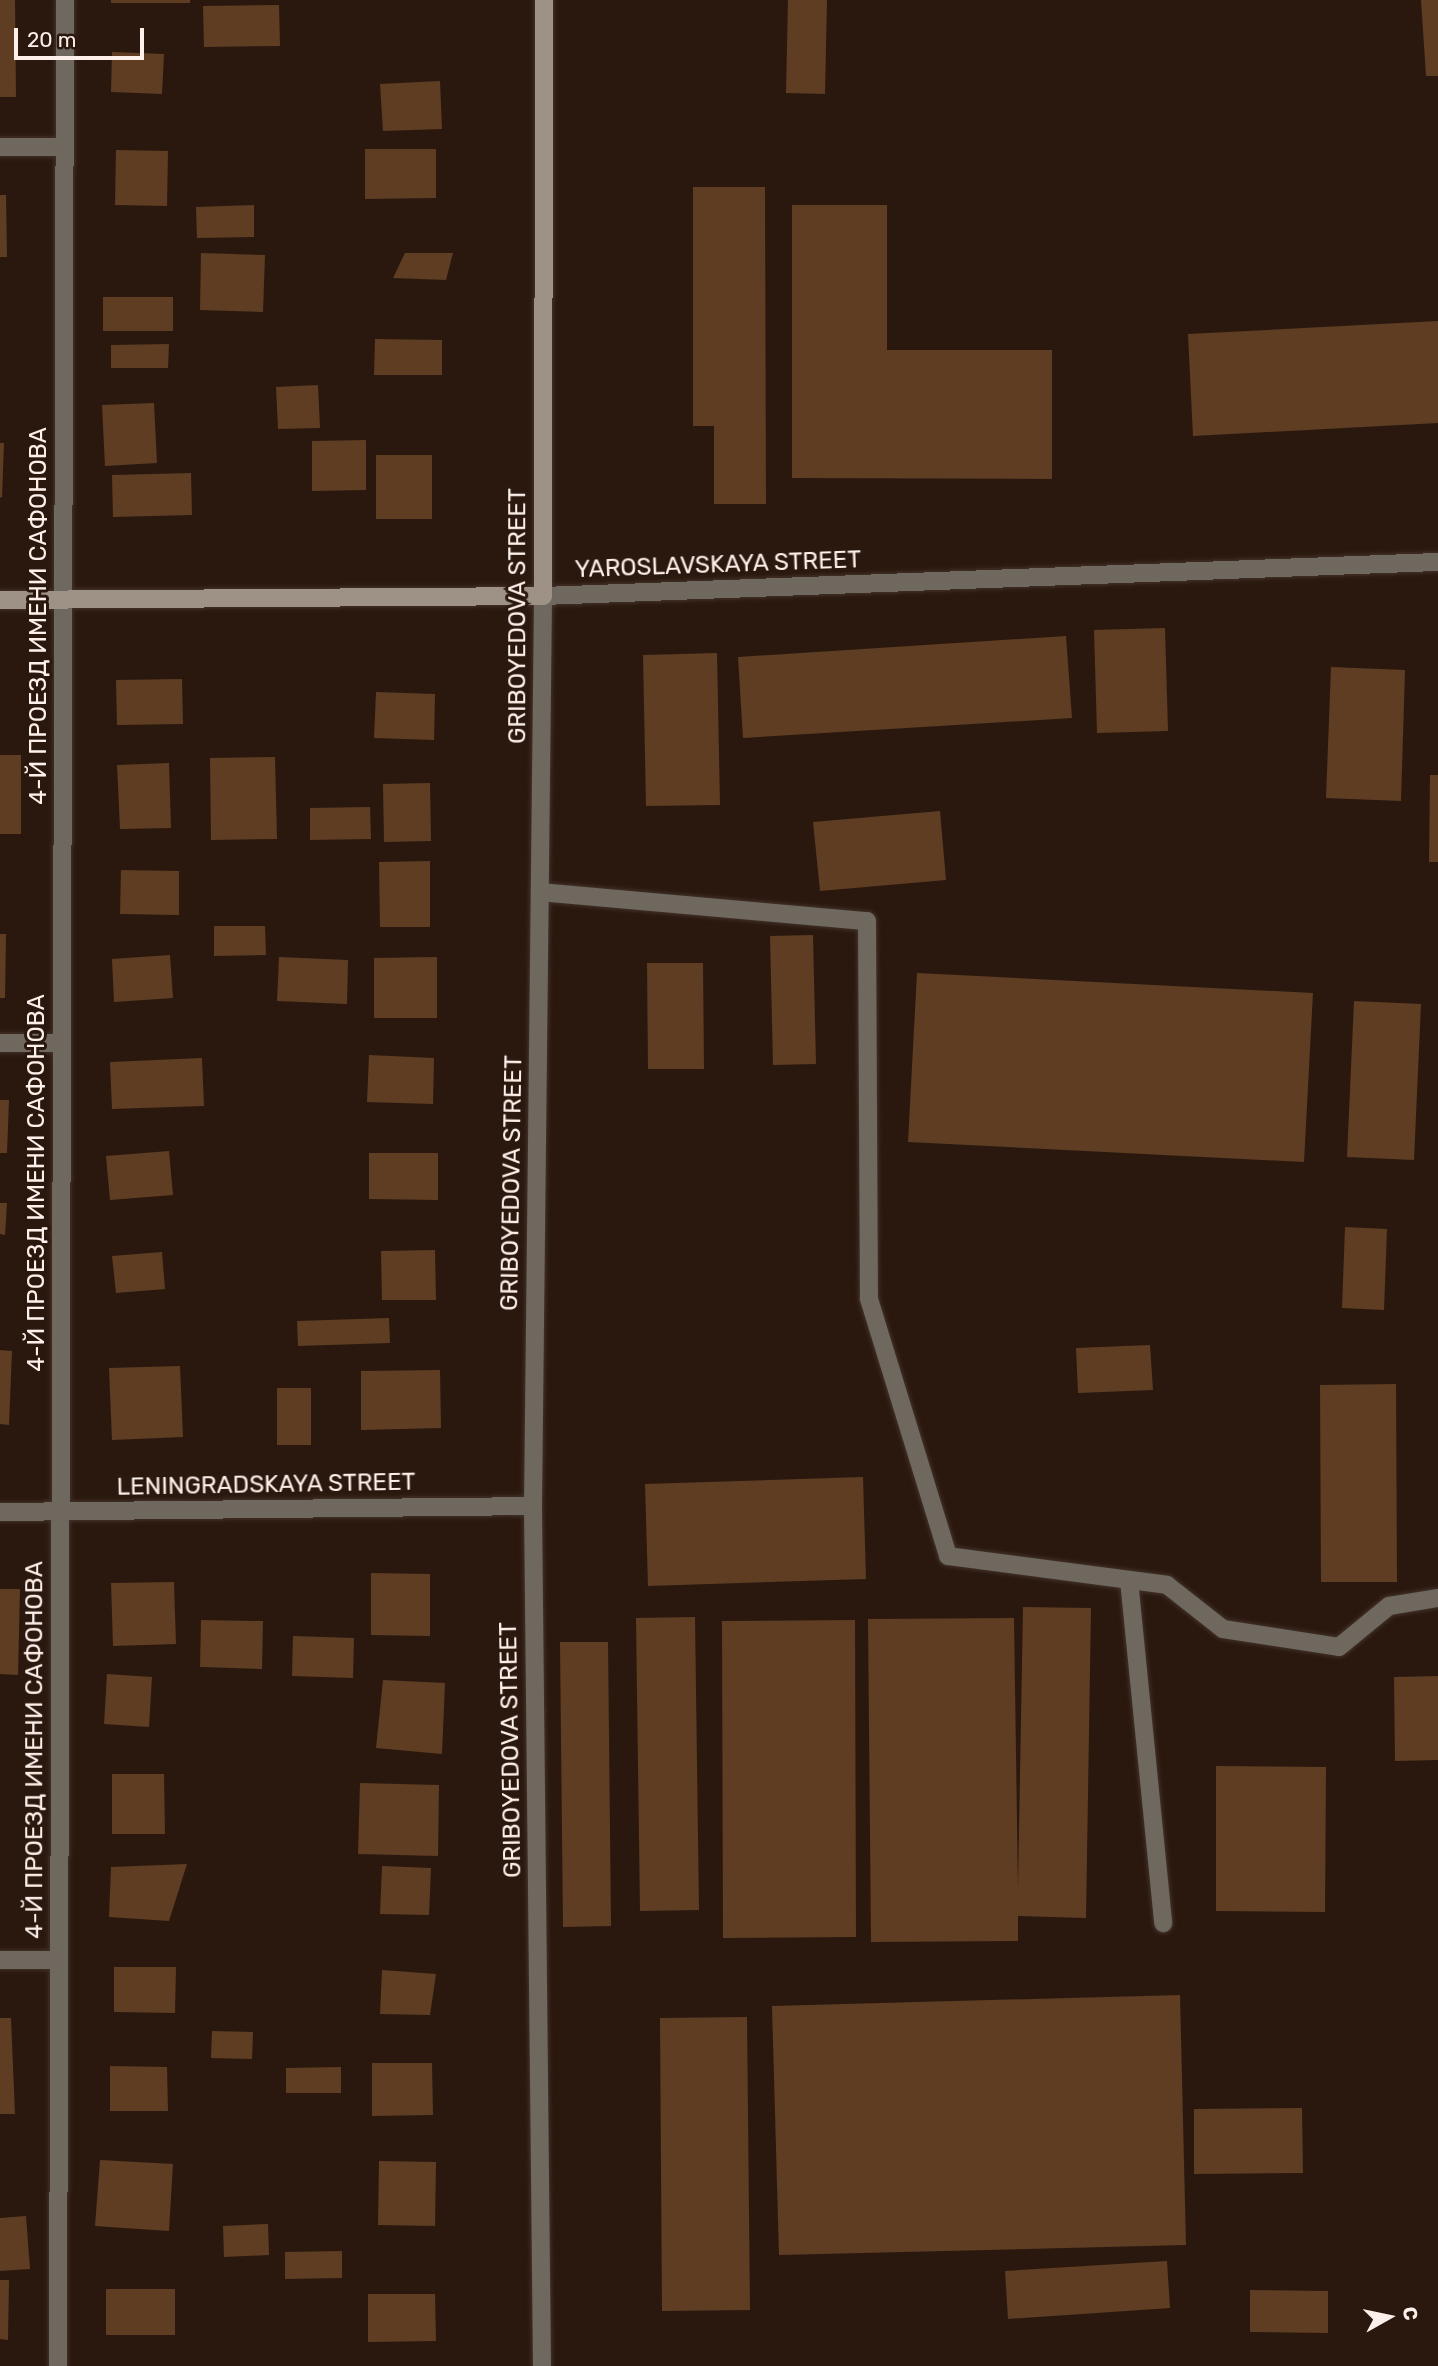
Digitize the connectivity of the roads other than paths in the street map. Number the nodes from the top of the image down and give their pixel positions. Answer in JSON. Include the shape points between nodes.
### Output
{"nodes":[{"id":1,"x":65,"y":0,"type":"edge"},
{"id":2,"x":544,"y":0,"type":"edge"},
{"id":3,"x":0,"y":146,"type":"edge"},
{"id":4,"x":65,"y":147,"type":"junction"},
{"id":5,"x":1438,"y":562,"type":"edge"},
{"id":6,"x":543,"y":596,"type":"junction"},
{"id":7,"x":0,"y":600,"type":"edge"},
{"id":8,"x":63,"y":600,"type":"junction"},
{"id":9,"x":540,"y":892,"type":"junction"},
{"id":10,"x":62,"y":1043,"type":"junction"},
{"id":11,"x":0,"y":1044,"type":"edge"},
{"id":12,"x":533,"y":1506,"type":"junction"},
{"id":13,"x":0,"y":1512,"type":"edge"},
{"id":14,"x":60,"y":1512,"type":"junction"},
{"id":15,"x":1129,"y":1580,"type":"junction"},
{"id":16,"x":1438,"y":1598,"type":"edge"},
{"id":17,"x":1163,"y":1923,"type":"dead end"},
{"id":18,"x":0,"y":1960,"type":"edge"},
{"id":19,"x":59,"y":1960,"type":"junction"},
{"id":20,"x":58,"y":2366,"type":"edge"},
{"id":21,"x":542,"y":2366,"type":"edge"}],
"edges":[{"from":1,"to":4,"type":"street","name":"4-Й ПРОЕЗД ИМЕНИ САФОНОВА"},
{"from":2,"to":6,"type":"street","name":"GRIBOYEDOVA STREET"},
{"from":3,"to":4,"type":"street"},
{"from":4,"to":8,"type":"street","name":"4-Й ПРОЕЗД ИМЕНИ САФОНОВА"},
{"from":5,"to":6,"type":"street","name":"YAROSLAVSKAYA STREET"},
{"from":6,"to":8,"type":"street","name":"YAROSLAVSKAYA STREET"},
{"from":6,"to":9,"type":"street","name":"GRIBOYEDOVA STREET"},
{"from":7,"to":8,"type":"street","name":"YAROSLAVSKAYA STREET"},
{"from":8,"to":10,"type":"street","name":"4-Й ПРОЕЗД ИМЕНИ САФОНОВА"},
{"from":9,"to":12,"type":"street","name":"GRIBOYEDOVA STREET"},
{"from":9,"to":15,"type":"street","via":[[867,921],[869,1299],[948,1556]]},
{"from":10,"to":11,"type":"street"},
{"from":10,"to":14,"type":"street","name":"4-Й ПРОЕЗД ИМЕНИ САФОНОВА"},
{"from":12,"to":14,"type":"street","name":"LENINGRADSKAYA STREET"},
{"from":12,"to":21,"type":"street","name":"GRIBOYEDOVA STREET"},
{"from":13,"to":14,"type":"street","name":"LENINGRADSKAYA STREET"},
{"from":14,"to":19,"type":"street","name":"4-Й ПРОЕЗД ИМЕНИ САФОНОВА"},
{"from":15,"to":16,"type":"street","via":[[1167,1585],[1223,1629],[1339,1647],[1388,1606]]},
{"from":15,"to":17,"type":"street"},
{"from":18,"to":19,"type":"street"},
{"from":19,"to":20,"type":"street","name":"4-Й ПРОЕЗД ИМЕНИ САФОНОВА"}]}
